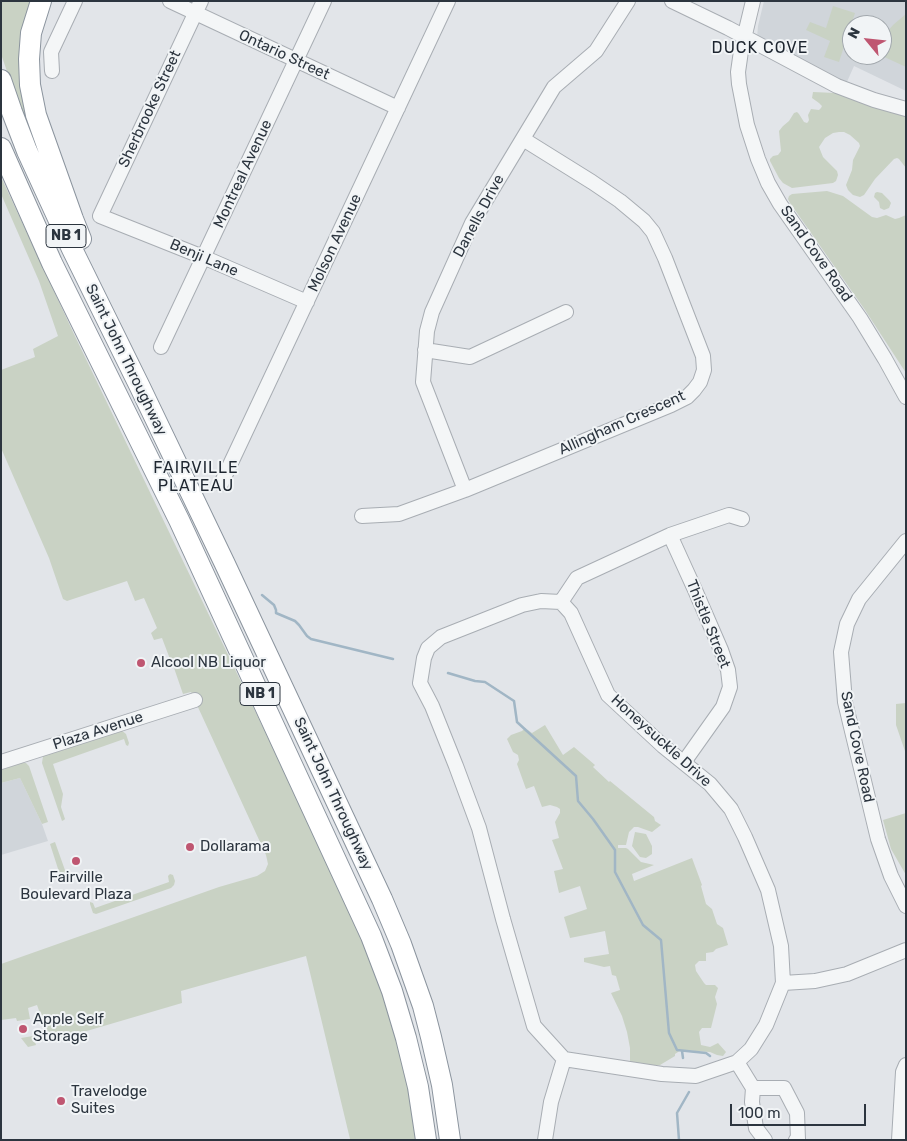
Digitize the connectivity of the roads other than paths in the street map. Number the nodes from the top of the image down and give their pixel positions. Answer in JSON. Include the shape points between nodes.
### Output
{"nodes":[{"id":1,"x":40,"y":1,"type":"edge"},
{"id":2,"x":75,"y":1,"type":"edge"},
{"id":3,"x":170,"y":1,"type":"edge"},
{"id":4,"x":324,"y":1,"type":"edge"},
{"id":5,"x":448,"y":1,"type":"edge"},
{"id":6,"x":628,"y":1,"type":"edge"},
{"id":7,"x":672,"y":1,"type":"edge"},
{"id":8,"x":752,"y":1,"type":"edge"},
{"id":9,"x":198,"y":7,"type":"edge"},
{"id":10,"x":745,"y":37,"type":"junction"},
{"id":11,"x":296,"y":60,"type":"junction"},
{"id":12,"x":52,"y":72,"type":"dead end"},
{"id":13,"x":1,"y":80,"type":"edge"},
{"id":14,"x":398,"y":108,"type":"junction"},
{"id":15,"x":906,"y":109,"type":"edge"},
{"id":16,"x":523,"y":139,"type":"junction"},
{"id":17,"x":1,"y":148,"type":"edge"},
{"id":18,"x":1,"y":169,"type":"edge"},
{"id":19,"x":100,"y":216,"type":"joint"},
{"id":20,"x":204,"y":257,"type":"junction"},
{"id":21,"x":52,"y":264,"type":"junction"},
{"id":22,"x":307,"y":302,"type":"junction"},
{"id":23,"x":566,"y":312,"type":"dead end"},
{"id":24,"x":161,"y":347,"type":"dead end"},
{"id":25,"x":425,"y":350,"type":"junction"},
{"id":26,"x":140,"y":387,"type":"junction"},
{"id":27,"x":906,"y":397,"type":"edge"},
{"id":28,"x":221,"y":484,"type":"dead end"},
{"id":29,"x":465,"y":490,"type":"junction"},
{"id":30,"x":362,"y":516,"type":"dead end"},
{"id":31,"x":742,"y":520,"type":"dead end"},
{"id":32,"x":670,"y":535,"type":"junction"},
{"id":33,"x":906,"y":541,"type":"edge"},
{"id":34,"x":561,"y":602,"type":"junction"},
{"id":35,"x":195,"y":700,"type":"dead end"},
{"id":36,"x":1,"y":762,"type":"edge"},
{"id":37,"x":684,"y":762,"type":"junction"},
{"id":38,"x":906,"y":906,"type":"edge"},
{"id":39,"x":906,"y":950,"type":"edge"},
{"id":40,"x":783,"y":983,"type":"junction"},
{"id":41,"x":564,"y":1059,"type":"junction"},
{"id":42,"x":737,"y":1062,"type":"junction"},
{"id":43,"x":906,"y":1065,"type":"edge"},
{"id":44,"x":753,"y":1088,"type":"junction"},
{"id":45,"x":426,"y":1140,"type":"edge"},
{"id":46,"x":450,"y":1140,"type":"edge"},
{"id":47,"x":545,"y":1140,"type":"edge"},
{"id":48,"x":765,"y":1140,"type":"edge"},
{"id":49,"x":796,"y":1140,"type":"edge"},
{"id":50,"x":899,"y":1140,"type":"edge"}],
"edges":[{"from":1,"to":26,"type":"highway","via":[[33,25],[28,72],[36,115],[73,219]]},
{"from":2,"to":12,"type":"street","via":[[51,52]]},
{"from":3,"to":9,"type":"street","name":"Ontario Street"},
{"from":4,"to":11,"type":"street","name":"Montreal Avenue"},
{"from":5,"to":14,"type":"street","name":"Molson Avenue"},
{"from":6,"to":16,"type":"street","name":"Danells Drive","via":[[596,50],[554,87]]},
{"from":7,"to":10,"type":"street"},
{"from":8,"to":10,"type":"street","name":"Sand Cove Road"},
{"from":9,"to":11,"type":"street","name":"Ontario Street"},
{"from":9,"to":19,"type":"street","name":"Sherbrooke Street"},
{"from":10,"to":15,"type":"street","via":[[838,86]]},
{"from":10,"to":27,"type":"street","name":"Sand Cove Road","via":[[738,63],[739,84],[753,146],[764,174],[774,194],[860,318]]},
{"from":11,"to":14,"type":"street","name":"Ontario Street"},
{"from":11,"to":20,"type":"street","name":"Montreal Avenue"},
{"from":13,"to":26,"type":"highway","name":"Saint John Throughway","number":"NB 1","via":[[27,151]]},
{"from":14,"to":22,"type":"street","name":"Molson Avenue"},
{"from":16,"to":25,"type":"street","name":"Danells Drive","via":[[472,223],[432,312]]},
{"from":16,"to":29,"type":"street","name":"Allingham Crescent","via":[[620,201],[653,232],[703,356],[704,370],[700,382],[687,397]]},
{"from":17,"to":21,"type":"highway","name":"Saint John Throughway","number":"NB 1"},
{"from":18,"to":21,"type":"highway"},
{"from":19,"to":20,"type":"street","name":"Benji Lane"},
{"from":20,"to":22,"type":"street","name":"Benji Lane"},
{"from":20,"to":24,"type":"street","name":"Montreal Avenue"},
{"from":21,"to":45,"type":"highway","name":"Saint John Throughway","number":"NB 1","via":[[178,520],[371,936],[406,1038]]},
{"from":22,"to":28,"type":"street","name":"Molson Avenue"},
{"from":23,"to":25,"type":"street","via":[[470,356]]},
{"from":25,"to":29,"type":"street","name":"Danells Drive","via":[[423,382]]},
{"from":26,"to":46,"type":"highway","name":"Saint John Throughway","number":"NB 1","via":[[401,944],[431,1037]]},
{"from":29,"to":30,"type":"street","name":"Allingham Crescent","via":[[399,514]]},
{"from":31,"to":32,"type":"street","via":[[729,515]]},
{"from":32,"to":34,"type":"street","via":[[576,578]]},
{"from":32,"to":37,"type":"street","name":"Thistle Street","via":[[728,670],[730,687],[723,707]]},
{"from":33,"to":38,"type":"street","name":"Sand Cove Road","via":[[859,599],[847,624],[841,652],[845,702],[878,839]]},
{"from":34,"to":37,"type":"street","name":"Honeysuckle Drive","via":[[572,613],[608,695]]},
{"from":34,"to":41,"type":"street","via":[[541,601],[522,605],[440,637],[428,648],[420,683],[479,828],[534,1026]]},
{"from":35,"to":36,"type":"street","name":"Plaza Avenue"},
{"from":37,"to":40,"type":"street","name":"Honeysuckle Drive","via":[[710,784],[728,806],[745,837],[768,890],[781,946]]},
{"from":39,"to":40,"type":"street","via":[[847,974]]},
{"from":40,"to":42,"type":"street","name":"Honeysuckle Drive","via":[[766,1025],[751,1049]]},
{"from":41,"to":42,"type":"street","name":"Honeysuckle Drive","via":[[696,1076]]},
{"from":41,"to":47,"type":"street","via":[[550,1102]]},
{"from":42,"to":44,"type":"street"},
{"from":43,"to":50,"type":"street"},
{"from":44,"to":48,"type":"street","via":[[756,1128]]},
{"from":44,"to":49,"type":"street","via":[[784,1088],[797,1113]]}]}
